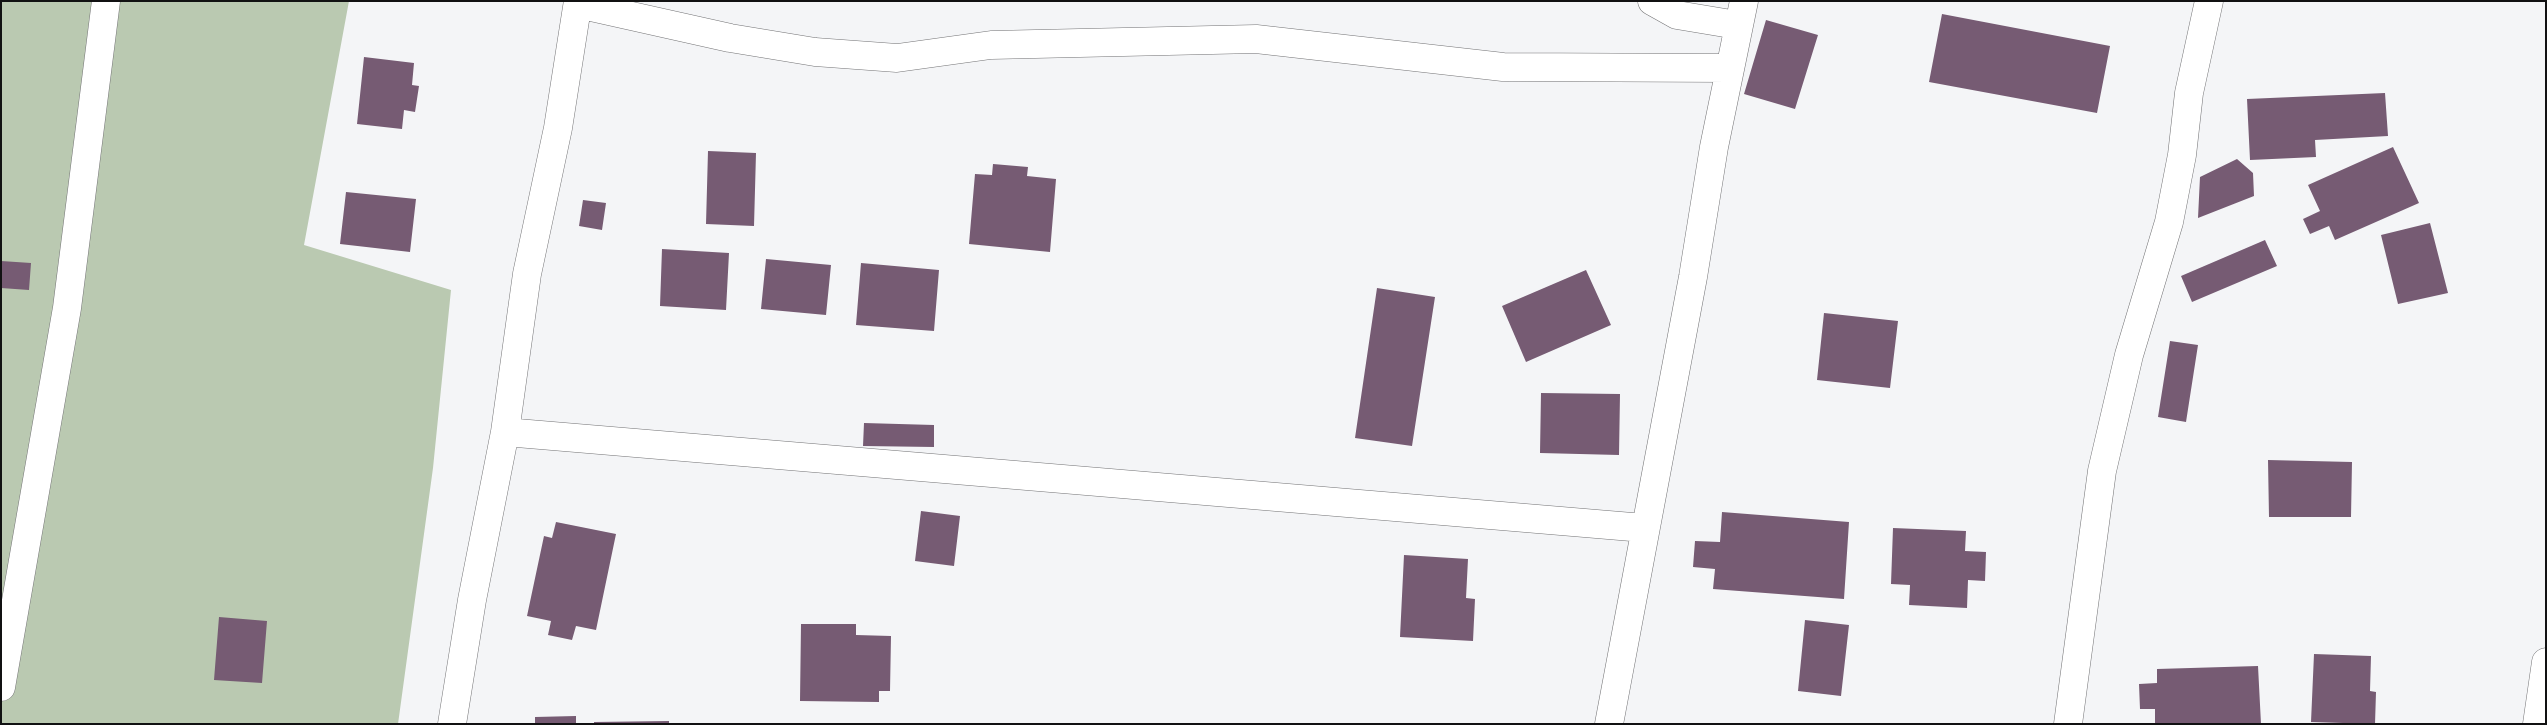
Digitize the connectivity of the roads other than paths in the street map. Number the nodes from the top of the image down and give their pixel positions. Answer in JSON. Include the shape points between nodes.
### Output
{"nodes":[{"id":1,"x":106,"y":1,"type":"edge"},
{"id":2,"x":1652,"y":1,"type":"edge"},
{"id":3,"x":2210,"y":1,"type":"edge"},
{"id":4,"x":578,"y":3,"type":"edge"},
{"id":5,"x":1741,"y":13,"type":"edge"},
{"id":6,"x":1729,"y":68,"type":"junction"},
{"id":7,"x":505,"y":432,"type":"junction"},
{"id":8,"x":1644,"y":528,"type":"junction"},
{"id":9,"x":2546,"y":662,"type":"edge"},
{"id":10,"x":1,"y":687,"type":"edge"},
{"id":11,"x":452,"y":724,"type":"edge"},
{"id":12,"x":1609,"y":724,"type":"edge"},
{"id":13,"x":2068,"y":724,"type":"edge"},
{"id":14,"x":2537,"y":724,"type":"edge"}],
"edges":[{"from":1,"to":10,"type":"street","via":[[67,308]]},
{"from":2,"to":5,"type":"street","via":[[1677,15]]},
{"from":3,"to":13,"type":"street","via":[[2189,93],[2169,222],[2129,355],[2102,471]]},
{"from":4,"to":6,"type":"street","via":[[739,40],[815,52],[897,58],[991,45],[1256,39],[1502,67]]},
{"from":4,"to":7,"type":"street","via":[[558,128],[527,274]]},
{"from":5,"to":6,"type":"street"},
{"from":6,"to":8,"type":"street","via":[[1693,277]]},
{"from":7,"to":8,"type":"street"},
{"from":7,"to":11,"type":"street"},
{"from":8,"to":12,"type":"street"},
{"from":9,"to":14,"type":"street"}]}
